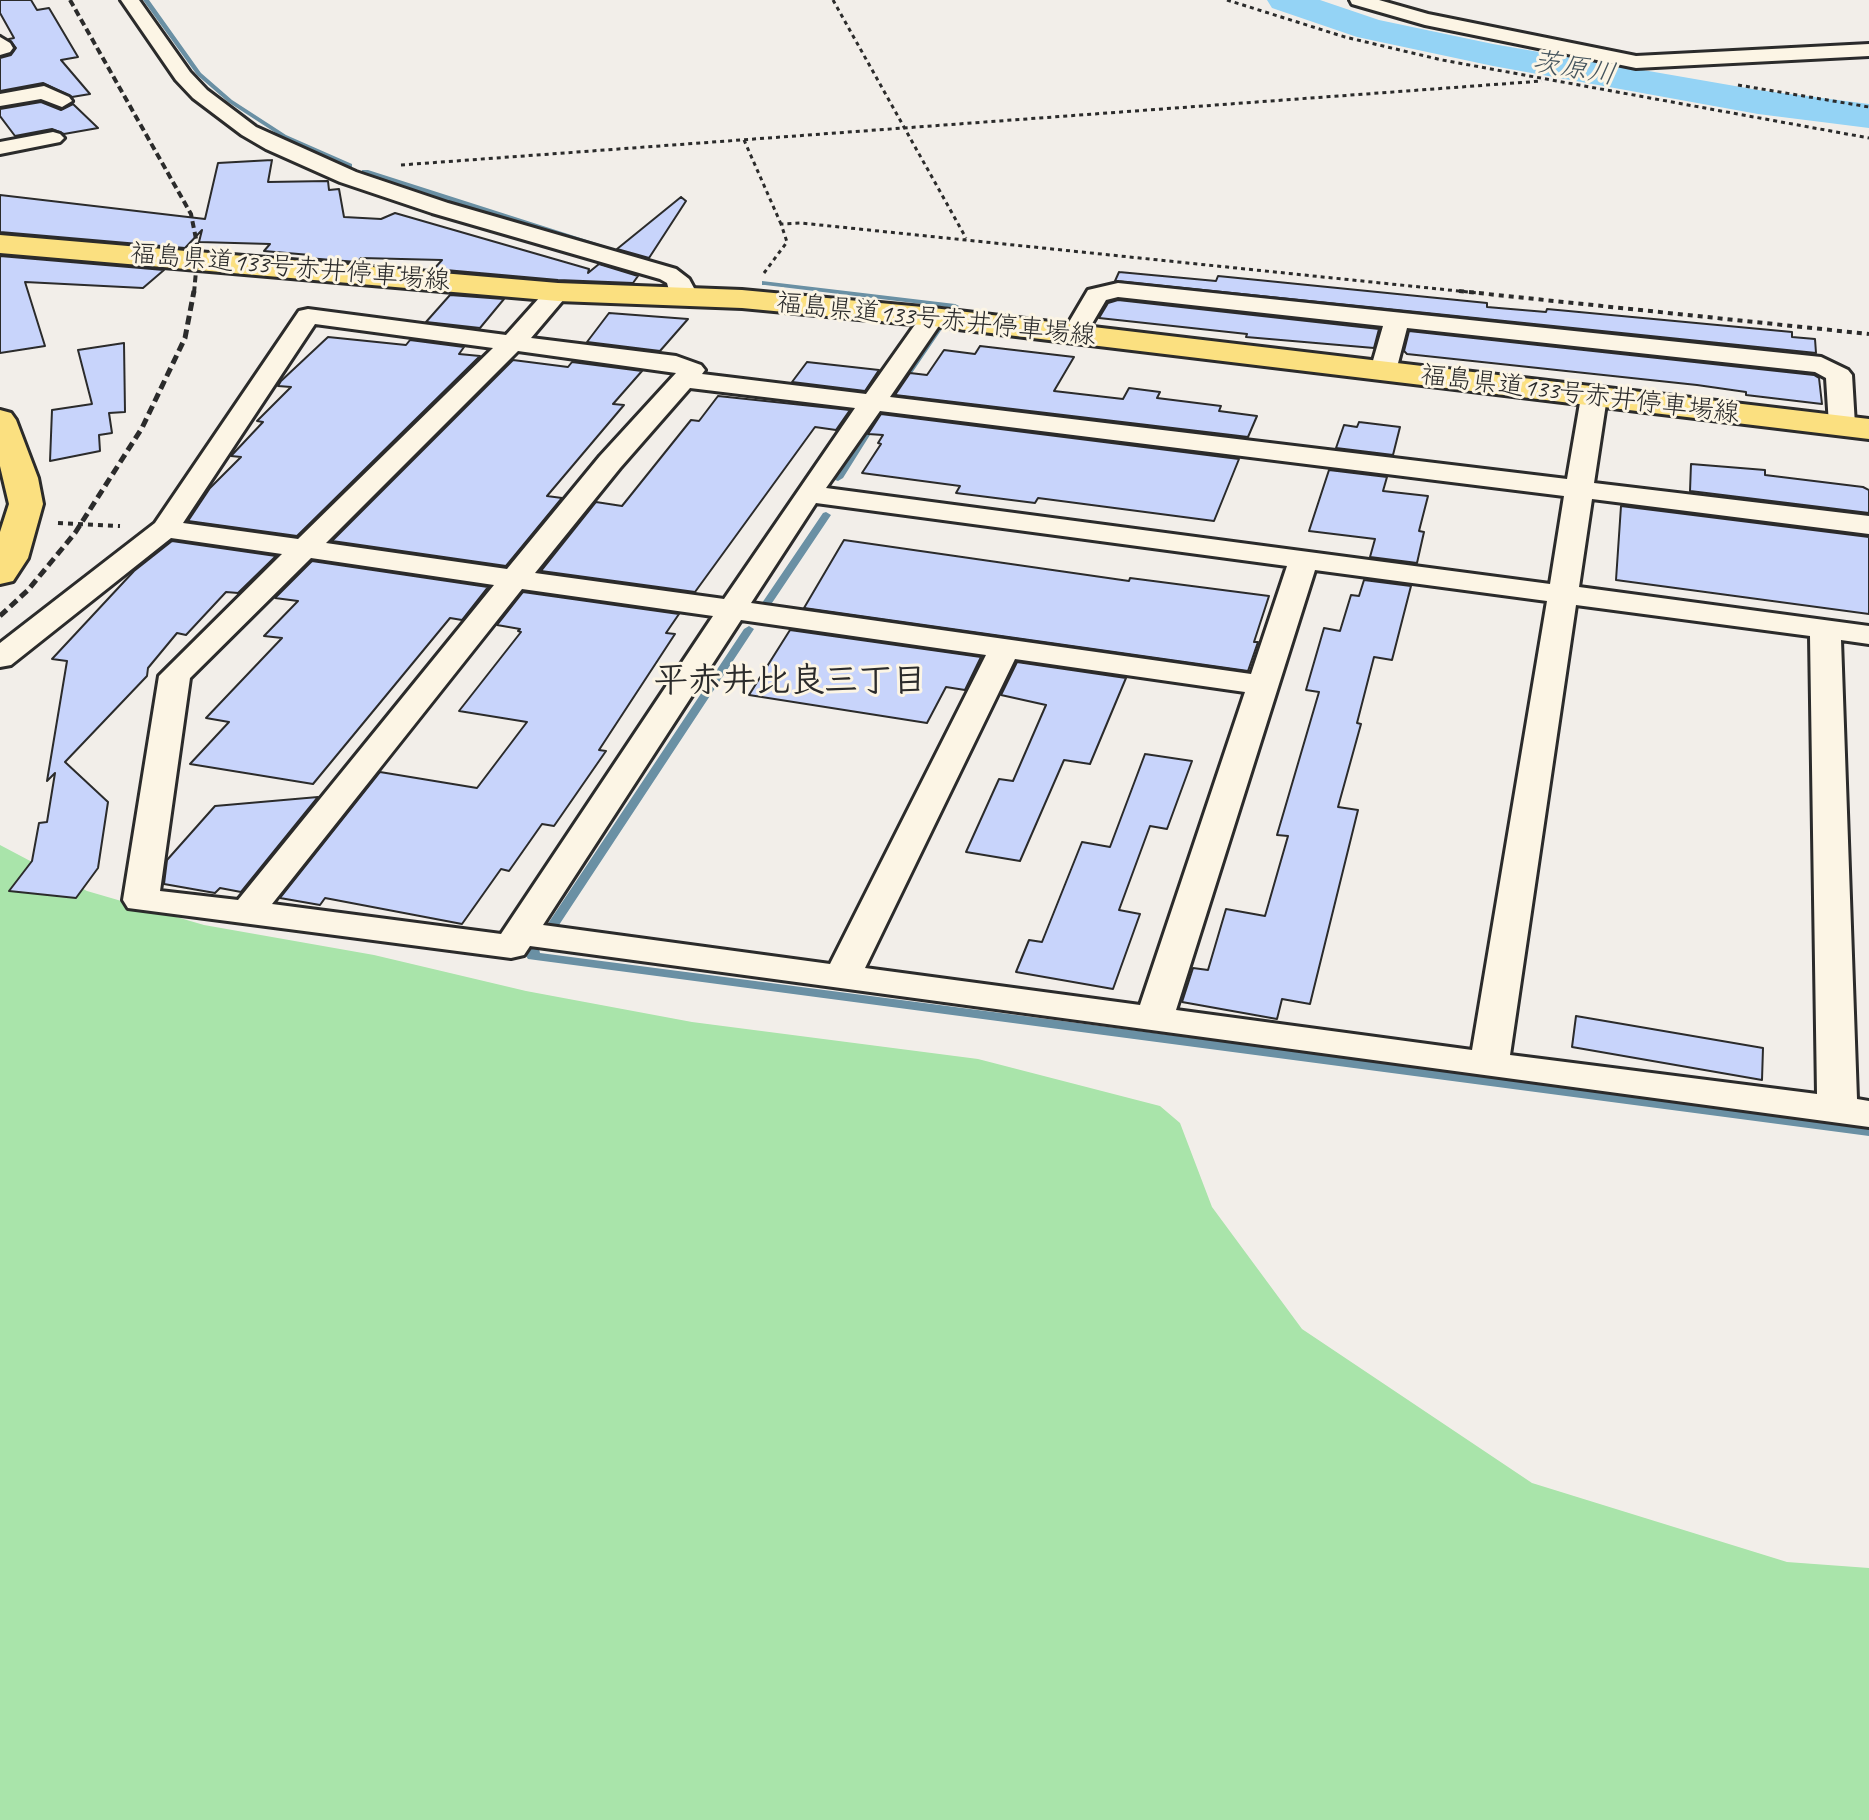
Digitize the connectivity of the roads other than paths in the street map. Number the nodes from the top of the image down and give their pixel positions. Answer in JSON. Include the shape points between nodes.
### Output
{"nodes":[{"id":1,"x":130,"y":0,"type":"edge"},
{"id":2,"x":1359,"y":0,"type":"edge"},
{"id":3,"x":0,"y":43,"type":"edge"},
{"id":4,"x":0,"y":49,"type":"edge"},
{"id":5,"x":1869,"y":50,"type":"edge"},
{"id":6,"x":0,"y":100,"type":"edge"},
{"id":7,"x":62,"y":101,"type":"dead end"},
{"id":8,"x":53,"y":138,"type":"dead end"},
{"id":9,"x":0,"y":148,"type":"edge"},
{"id":10,"x":0,"y":244,"type":"edge"},
{"id":11,"x":558,"y":292,"type":"junction"},
{"id":12,"x":681,"y":296,"type":"junction"},
{"id":13,"x":933,"y":317,"type":"junction"},
{"id":14,"x":1397,"y":320,"type":"junction"},
{"id":15,"x":1074,"y":334,"type":"junction"},
{"id":16,"x":512,"y":343,"type":"junction"},
{"id":17,"x":1383,"y":371,"type":"junction"},
{"id":18,"x":683,"y":379,"type":"junction"},
{"id":19,"x":1594,"y":397,"type":"junction"},
{"id":20,"x":872,"y":401,"type":"junction"},
{"id":21,"x":0,"y":420,"type":"edge"},
{"id":22,"x":1856,"y":427,"type":"edge"},
{"id":23,"x":1579,"y":489,"type":"junction"},
{"id":24,"x":808,"y":494,"type":"junction"},
{"id":25,"x":1869,"y":525,"type":"edge"},
{"id":26,"x":165,"y":529,"type":"junction"},
{"id":27,"x":303,"y":550,"type":"junction"},
{"id":28,"x":1304,"y":560,"type":"junction"},
{"id":29,"x":0,"y":573,"type":"edge"},
{"id":30,"x":514,"y":580,"type":"junction"},
{"id":31,"x":1562,"y":594,"type":"junction"},
{"id":32,"x":731,"y":610,"type":"junction"},
{"id":33,"x":1825,"y":629,"type":"junction"},
{"id":34,"x":1869,"y":635,"type":"edge"},
{"id":35,"x":1004,"y":650,"type":"junction"},
{"id":36,"x":0,"y":658,"type":"edge"},
{"id":37,"x":1262,"y":685,"type":"junction"},
{"id":38,"x":247,"y":912,"type":"junction"},
{"id":39,"x":518,"y":933,"type":"junction"},
{"id":40,"x":842,"y":977,"type":"junction"},
{"id":41,"x":1154,"y":1019,"type":"junction"},
{"id":42,"x":1489,"y":1065,"type":"junction"},
{"id":43,"x":1853,"y":1112,"type":"edge"}],
"edges":[{"from":1,"to":12,"type":"street","via":[[183,76],[249,131],[348,177],[668,274],[677,279]]},
{"from":2,"to":5,"type":"street","via":[[1425,19],[1636,62]]},
{"from":3,"to":4,"type":"street"},
{"from":6,"to":7,"type":"street","via":[[44,92]]},
{"from":8,"to":9,"type":"street"},
{"from":10,"to":11,"type":"main road","name":"福島県道133号赤井停車場線"},
{"from":11,"to":12,"type":"main road","name":"福島県道133号赤井停車場線"},
{"from":11,"to":16,"type":"street"},
{"from":12,"to":13,"type":"main road","name":"福島県道133号赤井停車場線"},
{"from":13,"to":15,"type":"main road","name":"福島県道133号赤井停車場線"},
{"from":13,"to":20,"type":"street"},
{"from":14,"to":15,"type":"street","via":[[1118,290],[1097,295]]},
{"from":14,"to":17,"type":"street"},
{"from":14,"to":22,"type":"street","via":[[1821,365],[1839,375]]},
{"from":15,"to":17,"type":"main road","name":"福島県道133号赤井停車場線"},
{"from":16,"to":18,"type":"street","via":[[676,364],[692,370]]},
{"from":16,"to":26,"type":"street","via":[[308,316]]},
{"from":16,"to":27,"type":"street"},
{"from":17,"to":19,"type":"main road","name":"福島県道133号赤井停車場線"},
{"from":18,"to":20,"type":"street"},
{"from":18,"to":30,"type":"street"},
{"from":19,"to":22,"type":"main road","name":"福島県道133号赤井停車場線"},
{"from":19,"to":23,"type":"street"},
{"from":20,"to":23,"type":"street"},
{"from":20,"to":24,"type":"street"},
{"from":21,"to":29,"type":"main road","via":[[26,504],[10,558]]},
{"from":23,"to":25,"type":"street"},
{"from":23,"to":31,"type":"street"},
{"from":24,"to":28,"type":"street"},
{"from":24,"to":32,"type":"street"},
{"from":26,"to":27,"type":"street"},
{"from":26,"to":36,"type":"street"},
{"from":27,"to":30,"type":"street"},
{"from":27,"to":38,"type":"street","via":[[175,676],[170,706],[141,900]]},
{"from":28,"to":31,"type":"street"},
{"from":28,"to":37,"type":"street"},
{"from":30,"to":32,"type":"street"},
{"from":30,"to":38,"type":"street"},
{"from":31,"to":33,"type":"street"},
{"from":31,"to":42,"type":"street"},
{"from":32,"to":35,"type":"street"},
{"from":32,"to":39,"type":"street"},
{"from":33,"to":34,"type":"street"},
{"from":33,"to":43,"type":"street"},
{"from":35,"to":37,"type":"street"},
{"from":35,"to":40,"type":"street"},
{"from":37,"to":41,"type":"street"},
{"from":38,"to":39,"type":"street","via":[[511,947]]},
{"from":39,"to":40,"type":"street"},
{"from":40,"to":41,"type":"street"},
{"from":41,"to":42,"type":"street"},
{"from":42,"to":43,"type":"street"}]}
